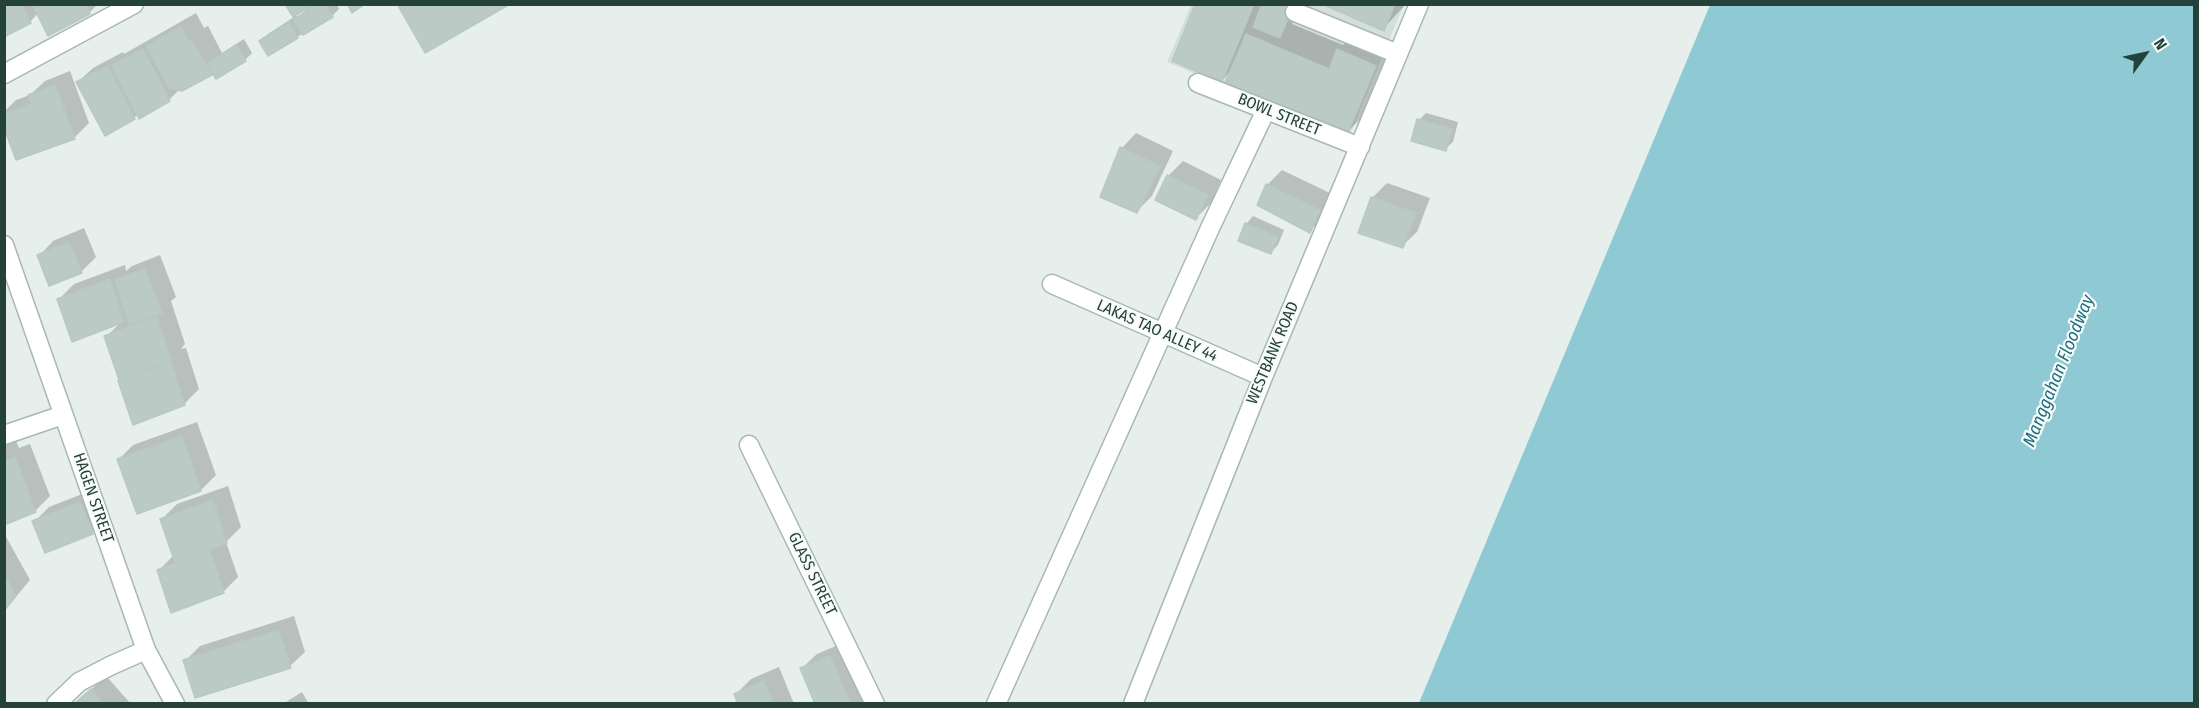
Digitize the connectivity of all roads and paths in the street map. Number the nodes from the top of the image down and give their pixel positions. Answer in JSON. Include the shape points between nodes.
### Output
{"nodes":[{"id":1,"x":134,"y":4,"type":"edge"},
{"id":2,"x":1419,"y":4,"type":"edge"},
{"id":3,"x":1295,"y":12,"type":"dead end"},
{"id":4,"x":1398,"y":54,"type":"junction"},
{"id":5,"x":4,"y":74,"type":"edge"},
{"id":6,"x":1198,"y":83,"type":"dead end"},
{"id":7,"x":1266,"y":110,"type":"junction"},
{"id":8,"x":1360,"y":147,"type":"junction"},
{"id":9,"x":4,"y":245,"type":"edge"},
{"id":10,"x":1052,"y":284,"type":"dead end"},
{"id":11,"x":1163,"y":334,"type":"junction"},
{"id":12,"x":1263,"y":377,"type":"junction"},
{"id":13,"x":63,"y":415,"type":"junction"},
{"id":14,"x":4,"y":435,"type":"edge"},
{"id":15,"x":749,"y":445,"type":"dead end"},
{"id":16,"x":146,"y":650,"type":"junction"},
{"id":17,"x":56,"y":704,"type":"edge"},
{"id":18,"x":175,"y":704,"type":"edge"},
{"id":19,"x":875,"y":704,"type":"edge"},
{"id":20,"x":996,"y":704,"type":"edge"},
{"id":21,"x":1133,"y":704,"type":"edge"}],
"edges":[{"from":1,"to":5,"type":"street"},
{"from":2,"to":4,"type":"street","name":"WESTBANK ROAD"},
{"from":3,"to":4,"type":"street"},
{"from":4,"to":8,"type":"street","name":"WESTBANK ROAD"},
{"from":6,"to":7,"type":"street","name":"BOWL STREET"},
{"from":7,"to":8,"type":"street","name":"BOWL STREET"},
{"from":7,"to":11,"type":"street"},
{"from":8,"to":12,"type":"street","name":"WESTBANK ROAD"},
{"from":9,"to":13,"type":"street","name":"HAGEN STREET"},
{"from":10,"to":11,"type":"street","name":"LAKAS TAO ALLEY 44"},
{"from":11,"to":12,"type":"street","name":"LAKAS TAO ALLEY 44"},
{"from":11,"to":20,"type":"street"},
{"from":12,"to":21,"type":"street","name":"WESTBANK ROAD"},
{"from":13,"to":14,"type":"street"},
{"from":13,"to":16,"type":"street","name":"HAGEN STREET"},
{"from":15,"to":19,"type":"street","name":"GLASS STREET"},
{"from":16,"to":17,"type":"street","via":[[79,682]]},
{"from":16,"to":18,"type":"street","name":"HAGEN STREET"}]}
